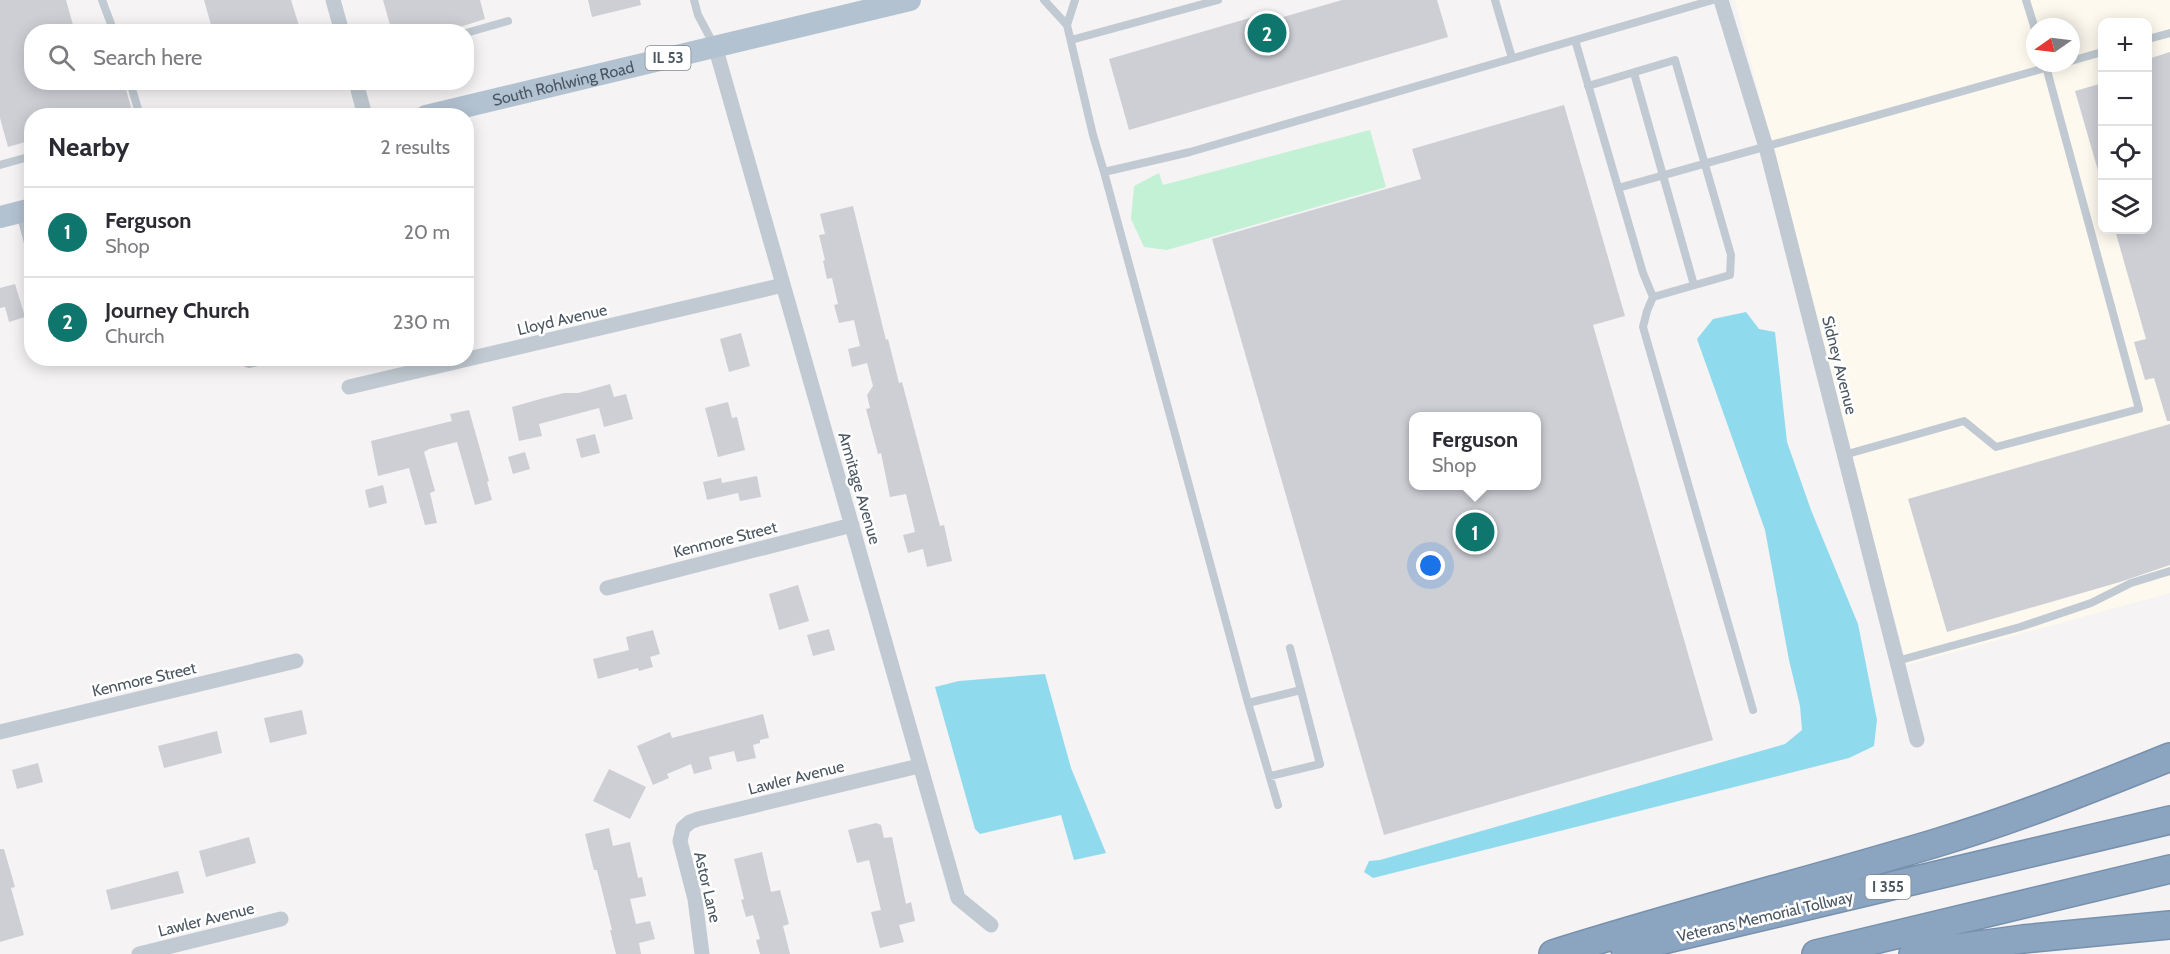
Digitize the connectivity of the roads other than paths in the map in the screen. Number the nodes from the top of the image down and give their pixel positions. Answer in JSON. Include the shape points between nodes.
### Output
{"nodes":[{"id":1,"x":102,"y":0,"type":"edge"},
{"id":2,"x":333,"y":0,"type":"edge"},
{"id":3,"x":694,"y":0,"type":"edge"},
{"id":4,"x":910,"y":0,"type":"edge"},
{"id":5,"x":1044,"y":0,"type":"edge"},
{"id":6,"x":1076,"y":0,"type":"edge"},
{"id":7,"x":1218,"y":0,"type":"edge"},
{"id":8,"x":1495,"y":0,"type":"edge"},
{"id":9,"x":1713,"y":0,"type":"edge"},
{"id":10,"x":1721,"y":0,"type":"edge"},
{"id":11,"x":2026,"y":0,"type":"edge"},
{"id":12,"x":2032,"y":18,"type":"edge"},
{"id":13,"x":508,"y":21,"type":"dead end"},
{"id":14,"x":111,"y":24,"type":"edge"},
{"id":15,"x":338,"y":24,"type":"edge"},
{"id":16,"x":1067,"y":25,"type":"junction"},
{"id":17,"x":474,"y":31,"type":"edge"},
{"id":18,"x":2170,"y":33,"type":"edge"},
{"id":19,"x":2152,"y":38,"type":"edge"},
{"id":20,"x":1071,"y":40,"type":"junction"},
{"id":21,"x":1575,"y":40,"type":"junction"},
{"id":22,"x":715,"y":46,"type":"junction"},
{"id":23,"x":2098,"y":53,"type":"edge"},
{"id":24,"x":1512,"y":58,"type":"junction"},
{"id":25,"x":2080,"y":58,"type":"edge"},
{"id":26,"x":2026,"y":71,"type":"edge"},
{"id":27,"x":2048,"y":72,"type":"edge"},
{"id":28,"x":1634,"y":73,"type":"junction"},
{"id":29,"x":1588,"y":86,"type":"junction"},
{"id":30,"x":132,"y":90,"type":"edge"},
{"id":31,"x":358,"y":90,"type":"edge"},
{"id":32,"x":138,"y":108,"type":"edge"},
{"id":33,"x":363,"y":108,"type":"edge"},
{"id":34,"x":459,"y":108,"type":"edge"},
{"id":35,"x":1766,"y":147,"type":"junction"},
{"id":36,"x":24,"y":158,"type":"edge"},
{"id":37,"x":0,"y":163,"type":"edge"},
{"id":38,"x":1704,"y":163,"type":"junction"},
{"id":39,"x":1104,"y":172,"type":"junction"},
{"id":40,"x":1662,"y":176,"type":"junction"},
{"id":41,"x":1618,"y":188,"type":"junction"},
{"id":42,"x":17,"y":212,"type":"edge"},
{"id":43,"x":24,"y":233,"type":"edge"},
{"id":44,"x":783,"y":285,"type":"junction"},
{"id":45,"x":1694,"y":285,"type":"junction"},
{"id":46,"x":1653,"y":297,"type":"junction"},
{"id":47,"x":474,"y":358,"type":"edge"},
{"id":48,"x":438,"y":366,"type":"edge"},
{"id":49,"x":349,"y":387,"type":"dead end"},
{"id":50,"x":1844,"y":455,"type":"junction"},
{"id":51,"x":852,"y":525,"type":"junction"},
{"id":52,"x":2170,"y":571,"type":"edge"},
{"id":53,"x":608,"y":588,"type":"dead end"},
{"id":54,"x":1290,"y":648,"type":"dead end"},
{"id":55,"x":296,"y":661,"type":"dead end"},
{"id":56,"x":1897,"y":661,"type":"junction"},
{"id":57,"x":1301,"y":690,"type":"junction"},
{"id":58,"x":1248,"y":703,"type":"junction"},
{"id":59,"x":1753,"y":710,"type":"dead end"},
{"id":60,"x":0,"y":732,"type":"edge"},
{"id":61,"x":1917,"y":740,"type":"dead end"},
{"id":62,"x":2170,"y":757,"type":"edge"},
{"id":63,"x":919,"y":766,"type":"junction"},
{"id":64,"x":1270,"y":776,"type":"junction"},
{"id":65,"x":1278,"y":805,"type":"dead end"},
{"id":66,"x":2170,"y":820,"type":"edge"},
{"id":67,"x":683,"y":828,"type":"joint"},
{"id":68,"x":2170,"y":869,"type":"edge"},
{"id":69,"x":281,"y":919,"type":"dead end"},
{"id":70,"x":991,"y":925,"type":"dead end"},
{"id":71,"x":2170,"y":925,"type":"edge"},
{"id":72,"x":139,"y":954,"type":"edge"},
{"id":73,"x":702,"y":954,"type":"edge"},
{"id":74,"x":1553,"y":954,"type":"edge"},
{"id":75,"x":1605,"y":954,"type":"edge"},
{"id":76,"x":1816,"y":954,"type":"edge"},
{"id":77,"x":1913,"y":954,"type":"edge"}],
"edges":[{"from":1,"to":14,"type":"lane"},
{"from":2,"to":15,"type":"street"},
{"from":3,"to":22,"type":"lane"},
{"from":4,"to":22,"type":"main road","name":"South Rohlwing Road","number":"IL 53","via":[[857,9]]},
{"from":5,"to":16,"type":"lane"},
{"from":6,"to":16,"type":"lane"},
{"from":7,"to":20,"type":"lane"},
{"from":8,"to":24,"type":"lane"},
{"from":9,"to":21,"type":"lane"},
{"from":10,"to":35,"type":"street","name":"Sidney Avenue"},
{"from":11,"to":12,"type":"lane"},
{"from":13,"to":17,"type":"lane"},
{"from":16,"to":20,"type":"lane"},
{"from":18,"to":19,"type":"lane"},
{"from":20,"to":39,"type":"lane"},
{"from":21,"to":24,"type":"lane"},
{"from":21,"to":29,"type":"lane"},
{"from":22,"to":34,"type":"main road","name":"South Rohlwing Road","number":"IL 53"},
{"from":22,"to":44,"type":"street","name":"Armitage Avenue"},
{"from":23,"to":25,"type":"lane"},
{"from":24,"to":39,"type":"lane","via":[[1190,152]]},
{"from":26,"to":35,"type":"lane"},
{"from":27,"to":50,"type":"lane","via":[[2139,409],[1996,447],[1964,421]]},
{"from":28,"to":29,"type":"lane"},
{"from":28,"to":38,"type":"lane","via":[[1675,60]]},
{"from":28,"to":40,"type":"lane"},
{"from":29,"to":41,"type":"lane"},
{"from":30,"to":32,"type":"lane"},
{"from":31,"to":33,"type":"street"},
{"from":35,"to":38,"type":"lane"},
{"from":35,"to":50,"type":"street","name":"Sidney Avenue"},
{"from":36,"to":37,"type":"lane"},
{"from":38,"to":40,"type":"lane"},
{"from":38,"to":45,"type":"lane","via":[[1731,255],[1730,275]]},
{"from":39,"to":58,"type":"lane"},
{"from":40,"to":41,"type":"lane"},
{"from":40,"to":45,"type":"lane"},
{"from":41,"to":46,"type":"lane"},
{"from":42,"to":43,"type":"lane"},
{"from":44,"to":47,"type":"street","name":"Lloyd Avenue"},
{"from":44,"to":51,"type":"street","name":"Armitage Avenue"},
{"from":45,"to":46,"type":"lane"},
{"from":46,"to":59,"type":"lane","via":[[1643,327]]},
{"from":48,"to":49,"type":"street","name":"Lloyd Avenue"},
{"from":50,"to":56,"type":"street","name":"Sidney Avenue"},
{"from":51,"to":53,"type":"street","name":"Kenmore Street"},
{"from":51,"to":63,"type":"street","name":"Armitage Avenue"},
{"from":52,"to":56,"type":"lane","via":[[2020,627]]},
{"from":54,"to":57,"type":"lane"},
{"from":55,"to":60,"type":"street","name":"Kenmore Street"},
{"from":56,"to":61,"type":"street","name":"Sidney Avenue"},
{"from":57,"to":58,"type":"lane"},
{"from":57,"to":64,"type":"lane","via":[[1320,764]]},
{"from":58,"to":64,"type":"lane"},
{"from":62,"to":74,"type":"highway","via":[[1938,842]]},
{"from":63,"to":67,"type":"street","name":"Lawler Avenue","via":[[699,819]]},
{"from":63,"to":70,"type":"street","name":"Armitage Avenue","via":[[958,898]]},
{"from":64,"to":65,"type":"lane"},
{"from":66,"to":75,"type":"highway","name":"Veterans Memorial Tollway","number":"I 355"},
{"from":67,"to":73,"type":"street","name":"Astor Lane","via":[[681,850],[695,899]]},
{"from":68,"to":76,"type":"highway"},
{"from":69,"to":72,"type":"street","name":"Lawler Avenue"},
{"from":71,"to":77,"type":"highway"}]}
